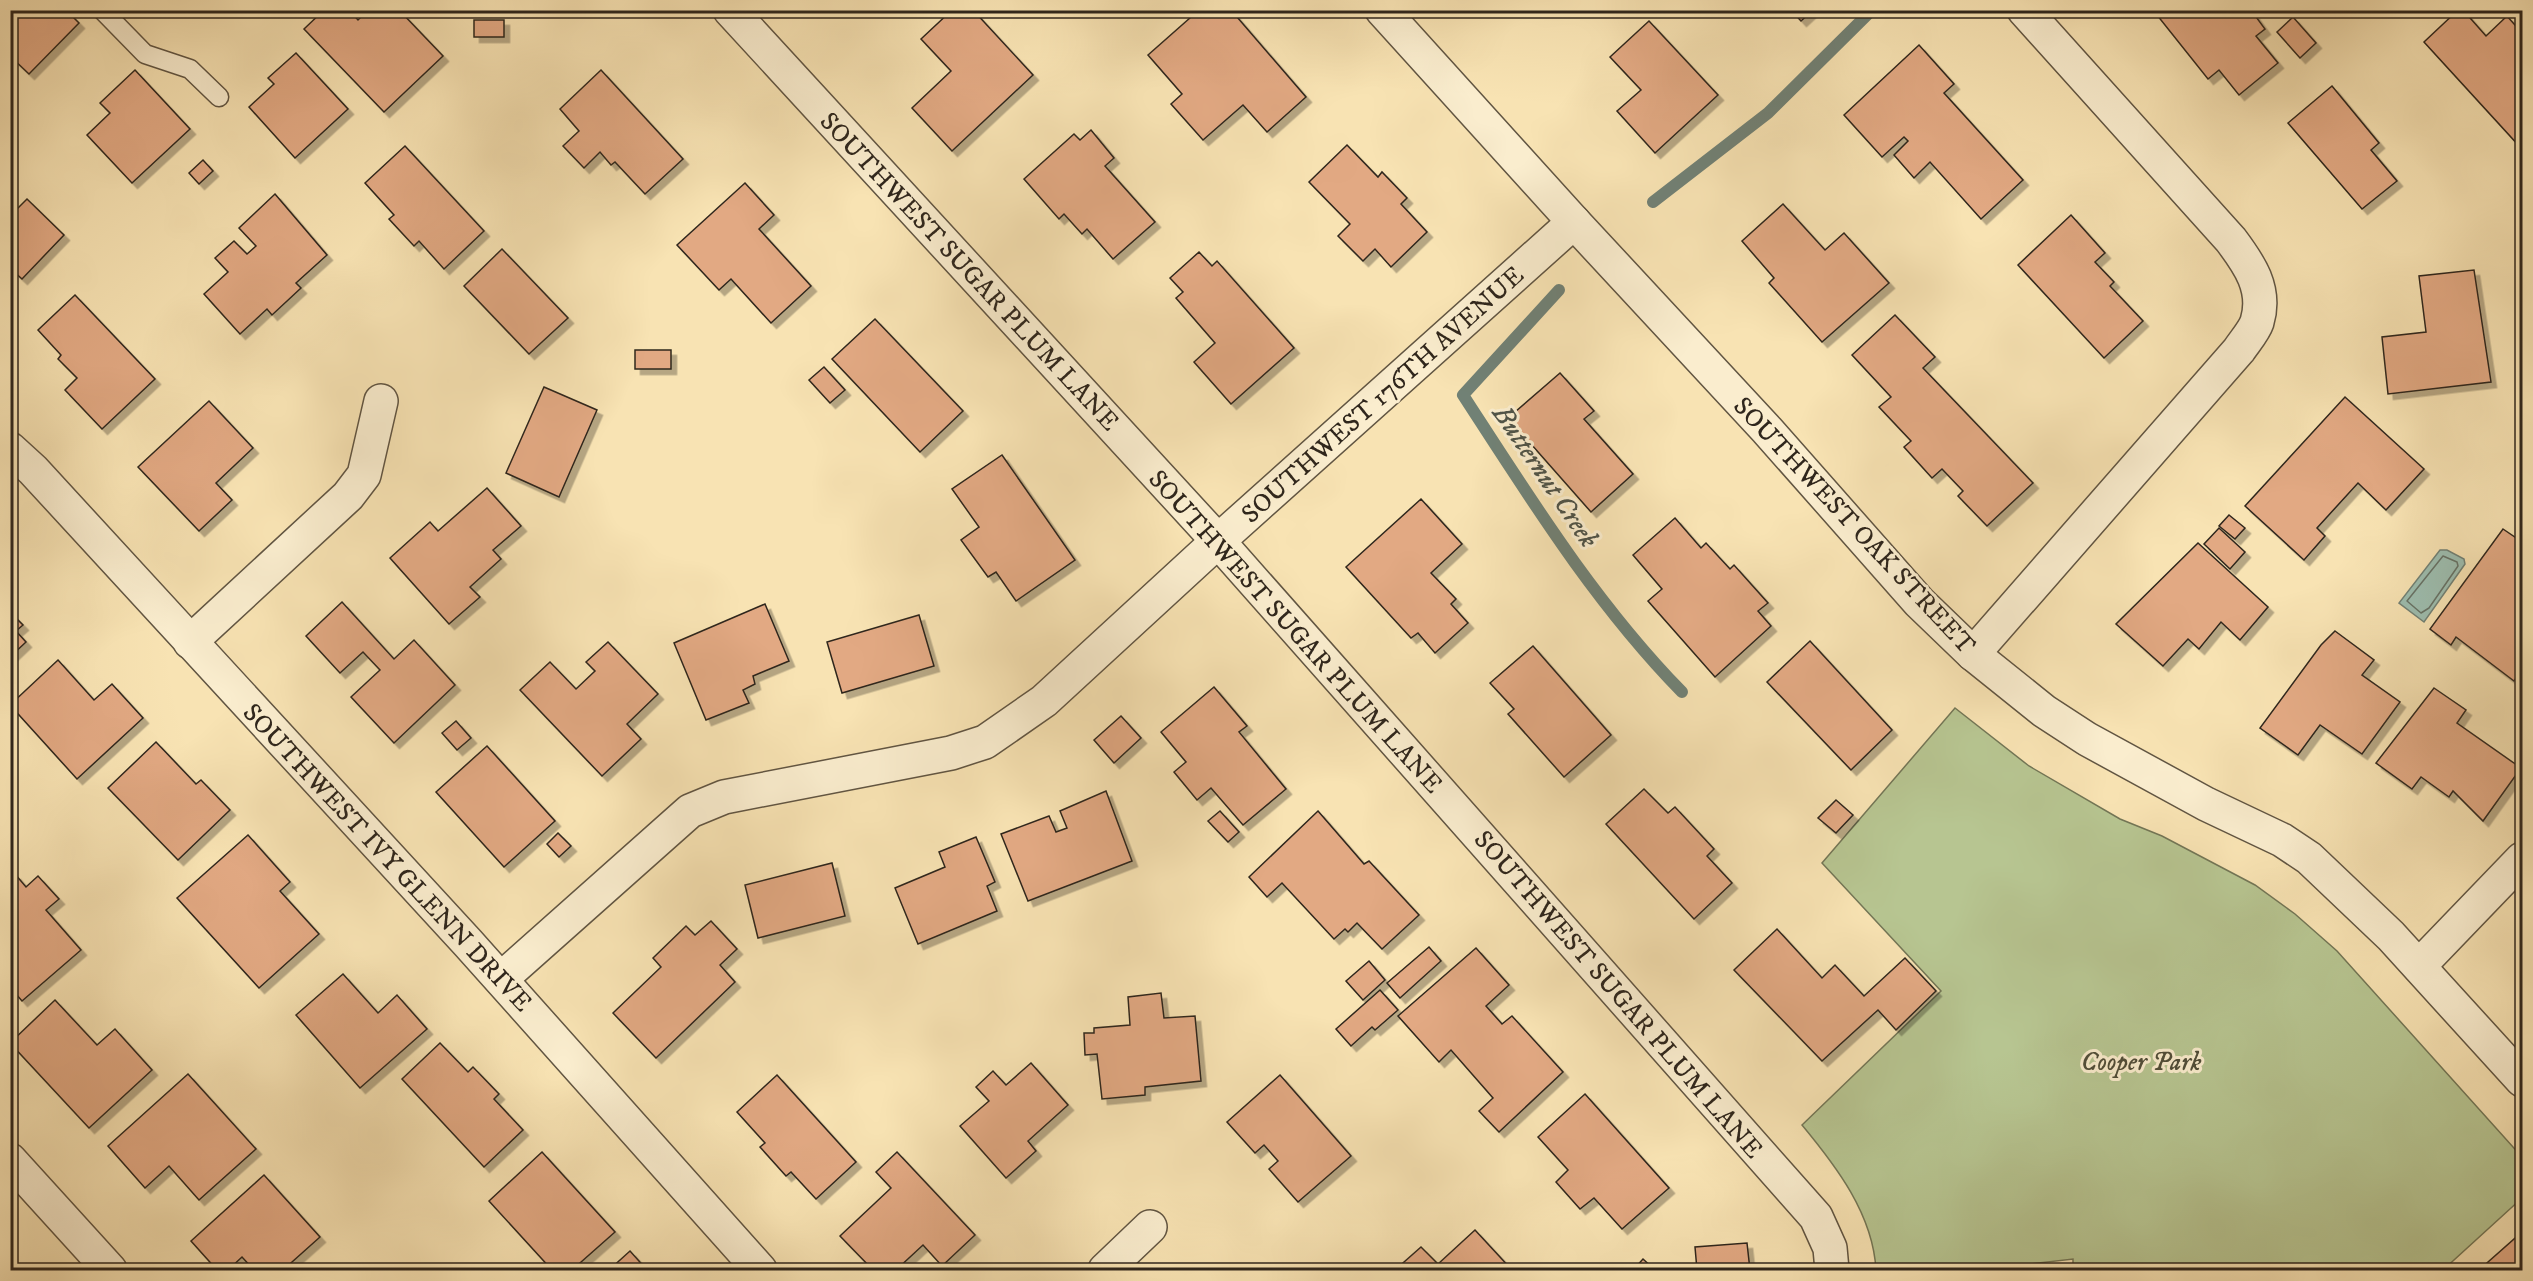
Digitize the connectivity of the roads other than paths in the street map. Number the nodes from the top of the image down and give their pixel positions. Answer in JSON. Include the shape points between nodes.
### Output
{"nodes":[{"id":1,"x":102,"y":10,"type":"edge"},
{"id":2,"x":730,"y":10,"type":"edge"},
{"id":3,"x":1382,"y":10,"type":"edge"},
{"id":4,"x":2024,"y":10,"type":"edge"},
{"id":5,"x":219,"y":97,"type":"dead end"},
{"id":6,"x":1574,"y":222,"type":"junction"},
{"id":7,"x":381,"y":401,"type":"dead end"},
{"id":8,"x":10,"y":449,"type":"edge"},
{"id":9,"x":1218,"y":541,"type":"junction"},
{"id":10,"x":190,"y":642,"type":"junction"},
{"id":11,"x":1974,"y":654,"type":"junction"},
{"id":12,"x":2523,"y":859,"type":"edge"},
{"id":13,"x":2420,"y":966,"type":"junction"},
{"id":14,"x":501,"y":979,"type":"junction"},
{"id":15,"x":2523,"y":1080,"type":"edge"},
{"id":16,"x":10,"y":1160,"type":"edge"},
{"id":17,"x":1150,"y":1227,"type":"dead end"},
{"id":18,"x":110,"y":1270,"type":"edge"},
{"id":19,"x":760,"y":1270,"type":"edge"},
{"id":20,"x":1105,"y":1270,"type":"edge"},
{"id":21,"x":1832,"y":1270,"type":"edge"}],
"edges":[{"from":1,"to":5,"type":"lane","via":[[145,54],[190,69]]},
{"from":2,"to":9,"type":"street","name":"SOUTHWEST SUGAR PLUM LANE"},
{"from":3,"to":6,"type":"street","name":"SOUTHWEST OAK STREET"},
{"from":4,"to":11,"type":"street","via":[[2231,240],[2255,273],[2259,298],[2257,322],[2240,350]]},
{"from":6,"to":9,"type":"street","name":"SOUTHWEST 176TH AVENUE"},
{"from":6,"to":11,"type":"street","name":"SOUTHWEST OAK STREET","via":[[1767,430],[1919,602]]},
{"from":7,"to":10,"type":"street","via":[[364,475],[348,496]]},
{"from":8,"to":10,"type":"street","name":"SOUTHWEST IVY GLENN DRIVE"},
{"from":9,"to":14,"type":"street","name":"SOUTHWEST 176TH AVENUE","via":[[1044,701],[985,742],[951,753],[724,797],[690,811]]},
{"from":9,"to":21,"type":"street","name":"SOUTHWEST SUGAR PLUM LANE","via":[[1816,1217],[1830,1248]]},
{"from":10,"to":14,"type":"street","name":"SOUTHWEST IVY GLENN DRIVE"},
{"from":11,"to":13,"type":"street","name":"SOUTHWEST OAK STREET","via":[[2044,711],[2086,739],[2282,840],[2309,858]]},
{"from":12,"to":13,"type":"street"},
{"from":13,"to":15,"type":"street","name":"SOUTHWEST OAK STREET"},
{"from":14,"to":19,"type":"street","name":"SOUTHWEST IVY GLENN DRIVE"},
{"from":16,"to":18,"type":"street"},
{"from":17,"to":20,"type":"street"}]}
